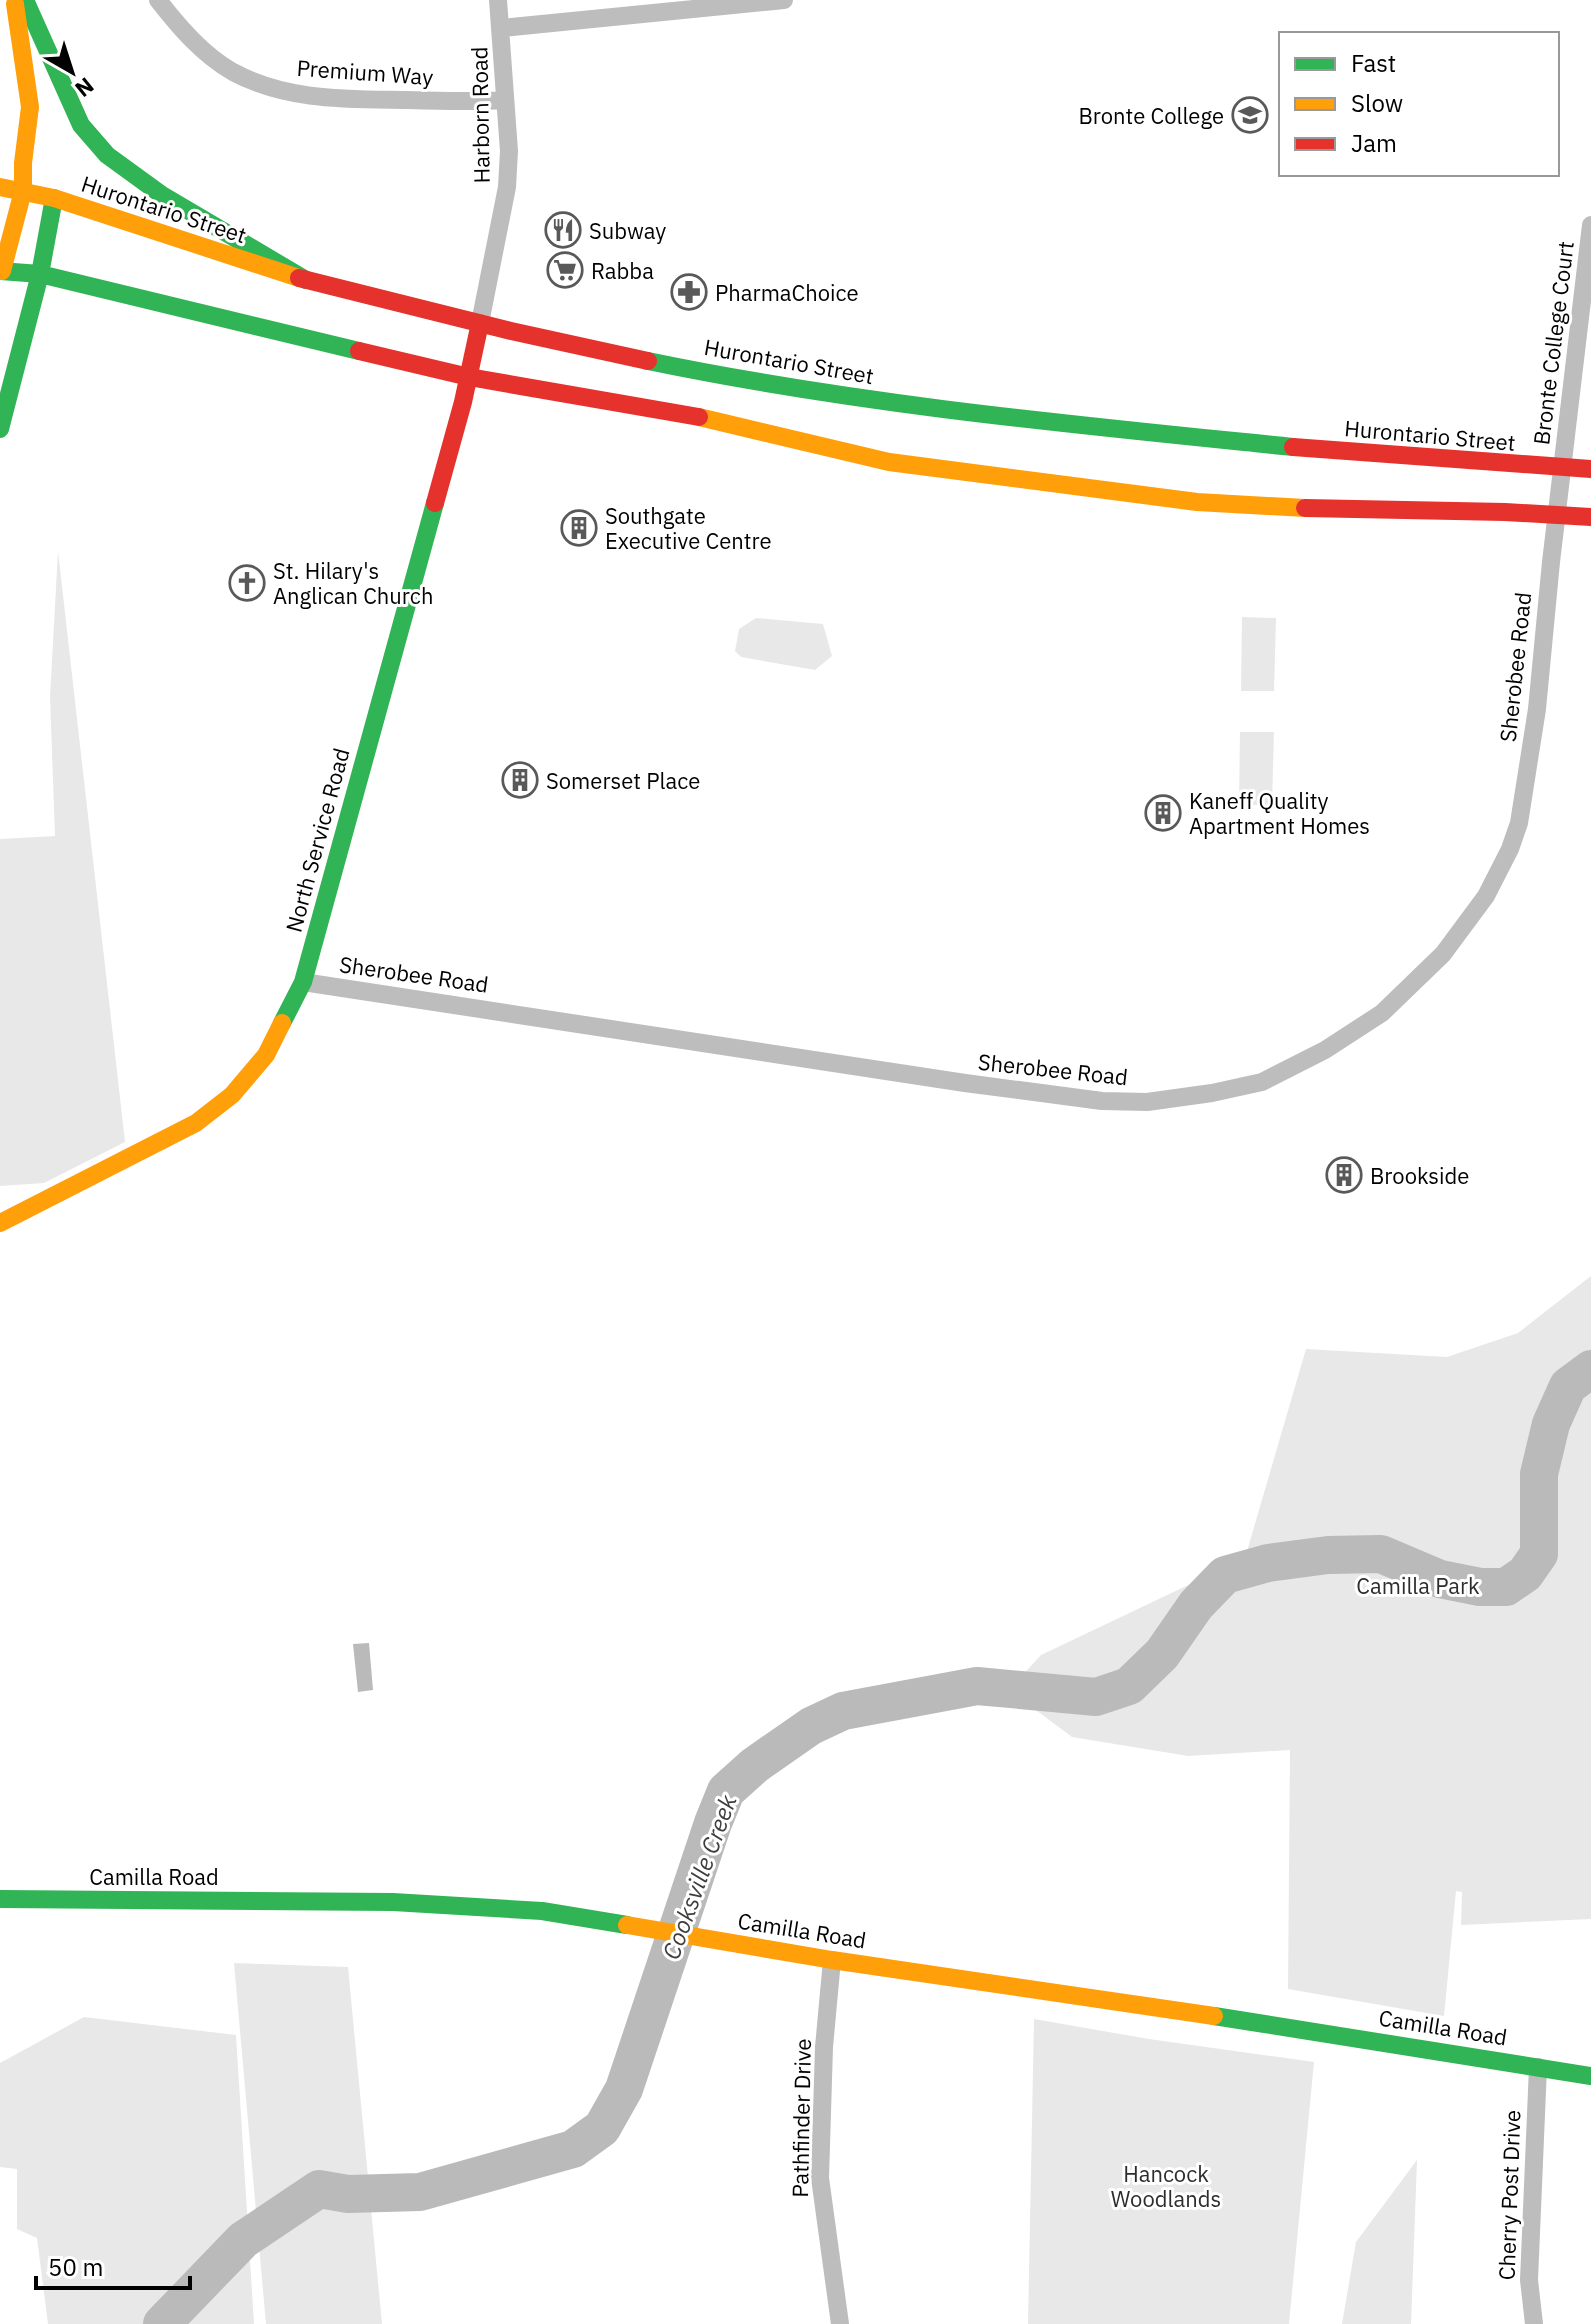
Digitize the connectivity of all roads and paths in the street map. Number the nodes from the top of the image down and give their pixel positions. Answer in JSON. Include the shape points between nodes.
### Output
{"nodes":[{"id":1,"x":15,"y":0,"type":"edge"},
{"id":2,"x":25,"y":0,"type":"edge"},
{"id":3,"x":158,"y":0,"type":"edge"},
{"id":4,"x":498,"y":0,"type":"edge"},
{"id":5,"x":784,"y":0,"type":"edge"},
{"id":6,"x":502,"y":28,"type":"junction"},
{"id":7,"x":505,"y":100,"type":"junction"},
{"id":8,"x":0,"y":187,"type":"edge"},
{"id":9,"x":23,"y":191,"type":"junction"},
{"id":10,"x":54,"y":198,"type":"junction"},
{"id":11,"x":1591,"y":225,"type":"edge"},
{"id":12,"x":1,"y":271,"type":"edge"},
{"id":13,"x":40,"y":274,"type":"junction"},
{"id":14,"x":306,"y":280,"type":"junction"},
{"id":15,"x":480,"y":323,"type":"junction"},
{"id":16,"x":469,"y":377,"type":"junction"},
{"id":17,"x":0,"y":429,"type":"edge"},
{"id":18,"x":1562,"y":468,"type":"junction"},
{"id":19,"x":1591,"y":469,"type":"edge"},
{"id":20,"x":1556,"y":514,"type":"junction"},
{"id":21,"x":1591,"y":517,"type":"edge"},
{"id":22,"x":303,"y":982,"type":"junction"},
{"id":23,"x":0,"y":1223,"type":"edge"},
{"id":24,"x":0,"y":1899,"type":"edge"},
{"id":25,"x":832,"y":1960,"type":"junction"},
{"id":26,"x":1538,"y":2067,"type":"junction"},
{"id":27,"x":1591,"y":2076,"type":"edge"},
{"id":28,"x":840,"y":2324,"type":"edge"},
{"id":29,"x":1534,"y":2324,"type":"edge"}],
"edges":[{"from":1,"to":9,"type":"main road","via":[[30,107]]},
{"from":2,"to":14,"type":"main road","via":[[81,125],[107,155],[162,195]]},
{"from":3,"to":7,"type":"street","name":"Premium Way","via":[[195,42],[232,72],[304,97]]},
{"from":4,"to":6,"type":"street","name":"Harborn Road"},
{"from":5,"to":6,"type":"street"},
{"from":6,"to":7,"type":"street","name":"Harborn Road"},
{"from":7,"to":15,"type":"street","name":"Harborn Road","via":[[507,187]]},
{"from":8,"to":9,"type":"main road","name":"Hurontario Street"},
{"from":9,"to":10,"type":"main road","name":"Hurontario Street"},
{"from":9,"to":12,"type":"main road"},
{"from":10,"to":13,"type":"main road"},
{"from":10,"to":14,"type":"main road","name":"Hurontario Street"},
{"from":11,"to":18,"type":"street","name":"Bronte College Court"},
{"from":12,"to":13,"type":"main road"},
{"from":13,"to":16,"type":"main road"},
{"from":13,"to":17,"type":"main road"},
{"from":14,"to":15,"type":"main road","name":"Hurontario Street"},
{"from":15,"to":16,"type":"main road","name":"North Service Road"},
{"from":15,"to":18,"type":"main road","name":"Hurontario Street","via":[[717,374],[899,404],[1337,452]]},
{"from":16,"to":20,"type":"main road","via":[[721,421],[889,462],[1071,487],[1286,508]]},
{"from":16,"to":22,"type":"main road","name":"North Service Road"},
{"from":18,"to":19,"type":"main road","name":"Hurontario Street"},
{"from":18,"to":20,"type":"street","name":"Sherobee Road"},
{"from":20,"to":21,"type":"main road"},
{"from":20,"to":22,"type":"street","name":"Sherobee Road","via":[[1537,709],[1519,823],[1498,872],[1468,923],[1394,1003],[1325,1050],[1262,1082],[1147,1102],[1090,1100]]},
{"from":22,"to":23,"type":"main road","name":"North Service Road","via":[[266,1055],[232,1095],[196,1123]]},
{"from":24,"to":25,"type":"main road","name":"Camilla Road","via":[[393,1902],[542,1911]]},
{"from":25,"to":26,"type":"main road","name":"Camilla Road"},
{"from":25,"to":28,"type":"street","name":"Pathfinder Drive","via":[[820,2178]]},
{"from":26,"to":27,"type":"main road","name":"Camilla Road"},
{"from":26,"to":29,"type":"street","name":"Cherry Post Drive","via":[[1529,2280]]}]}
